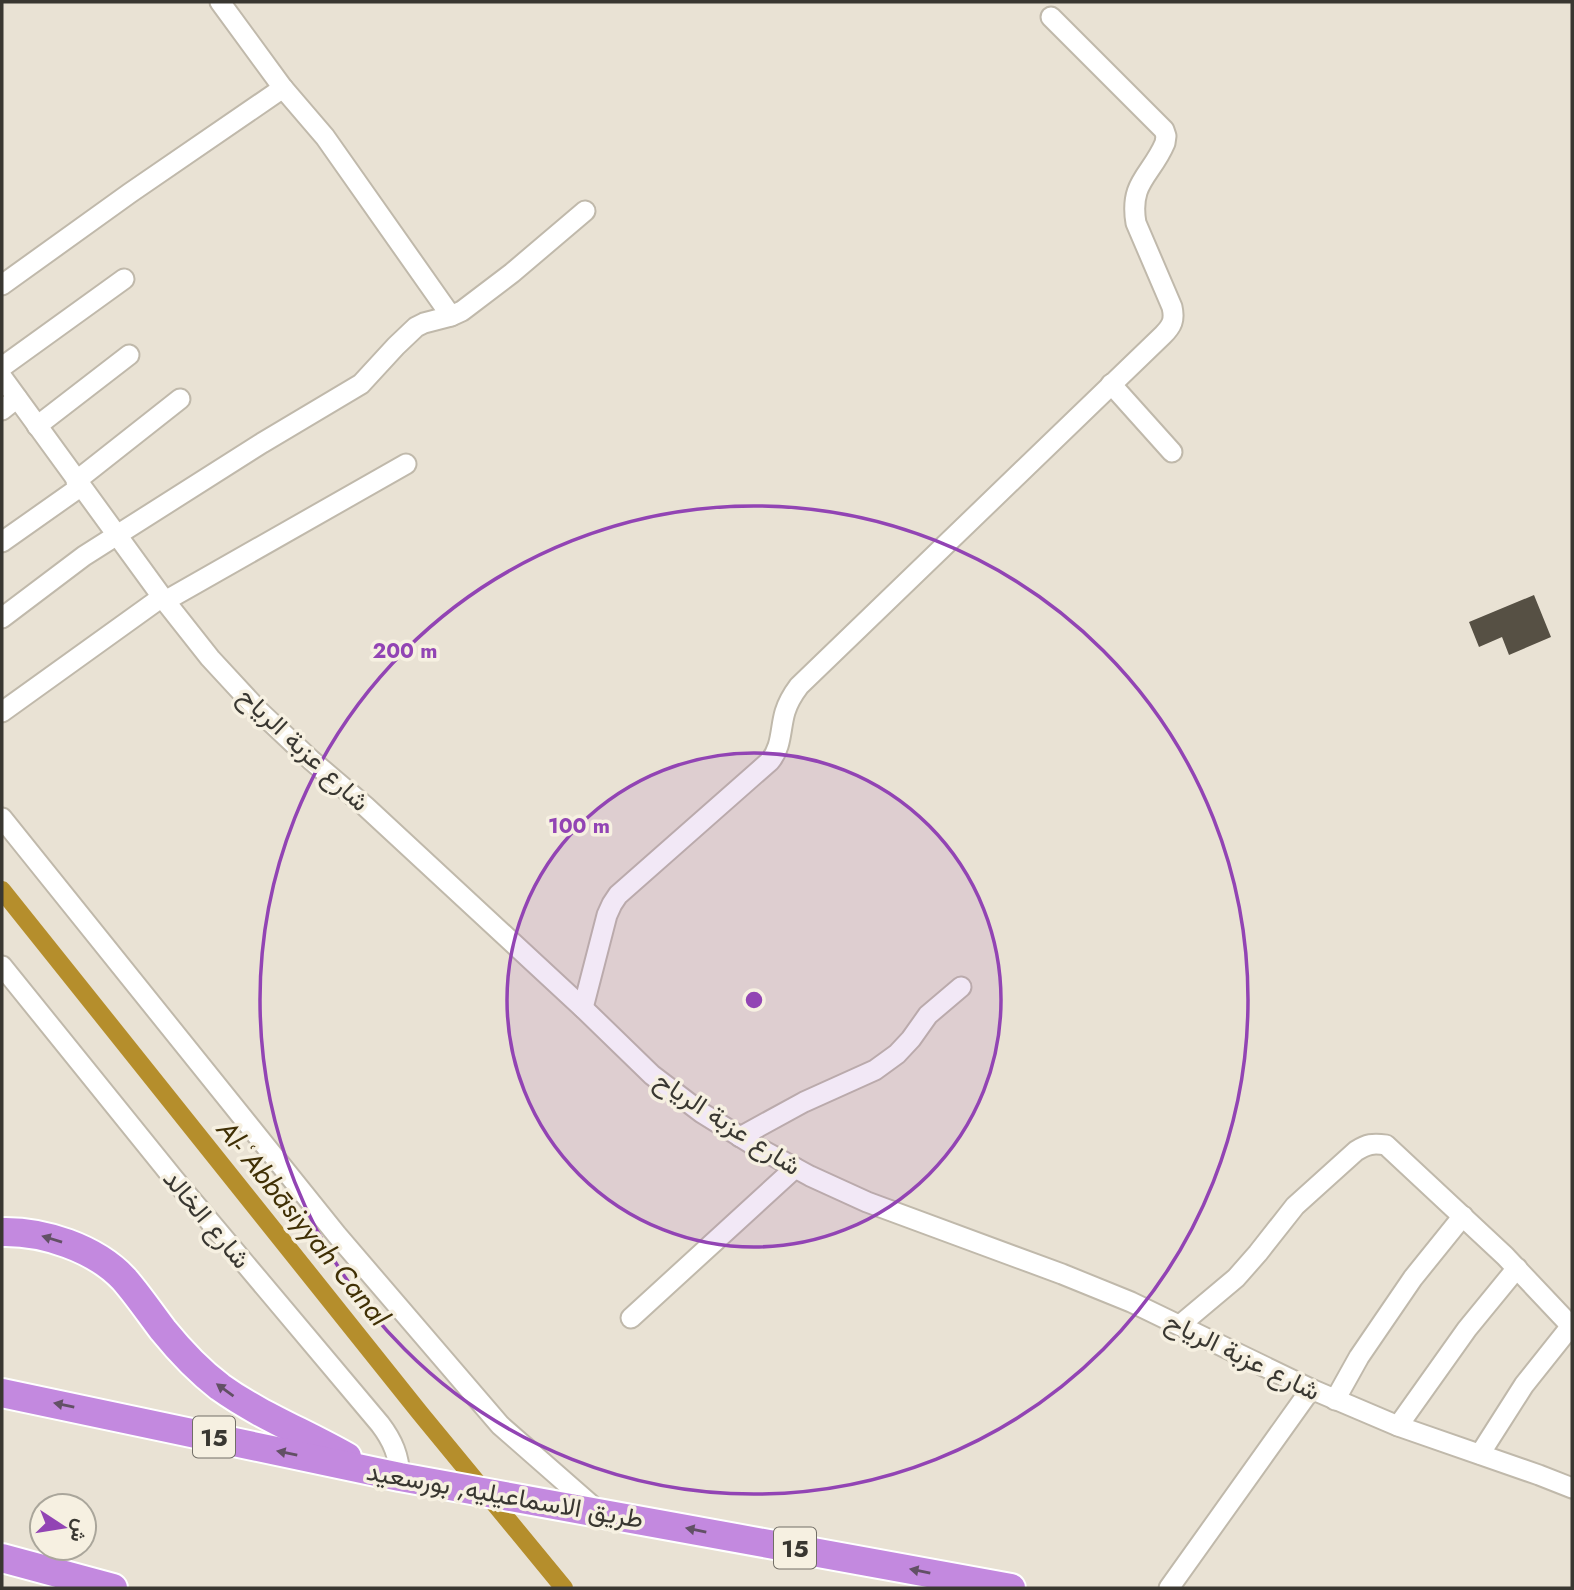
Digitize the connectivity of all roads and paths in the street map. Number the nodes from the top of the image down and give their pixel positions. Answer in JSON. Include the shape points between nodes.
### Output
{"nodes":[{"id":1,"x":220,"y":2,"type":"edge"},
{"id":2,"x":1051,"y":17,"type":"dead end"},
{"id":3,"x":283,"y":88,"type":"junction"},
{"id":4,"x":585,"y":211,"type":"dead end"},
{"id":5,"x":124,"y":279,"type":"dead end"},
{"id":6,"x":2,"y":285,"type":"edge"},
{"id":7,"x":451,"y":316,"type":"junction"},
{"id":8,"x":129,"y":355,"type":"dead end"},
{"id":9,"x":2,"y":367,"type":"edge"},
{"id":10,"x":2,"y":377,"type":"edge"},
{"id":11,"x":1111,"y":384,"type":"junction"},
{"id":12,"x":180,"y":399,"type":"dead end"},
{"id":13,"x":9,"y":404,"type":"edge"},
{"id":14,"x":37,"y":426,"type":"junction"},
{"id":15,"x":1172,"y":452,"type":"dead end"},
{"id":16,"x":406,"y":464,"type":"dead end"},
{"id":17,"x":78,"y":484,"type":"junction"},
{"id":18,"x":117,"y":536,"type":"junction"},
{"id":19,"x":2,"y":542,"type":"edge"},
{"id":20,"x":164,"y":599,"type":"junction"},
{"id":21,"x":2,"y":618,"type":"edge"},
{"id":22,"x":2,"y":712,"type":"edge"},
{"id":23,"x":2,"y":818,"type":"edge"},
{"id":24,"x":2,"y":966,"type":"edge"},
{"id":25,"x":961,"y":987,"type":"dead end"},
{"id":26,"x":583,"y":1008,"type":"junction"},
{"id":27,"x":740,"y":1137,"type":"junction"},
{"id":28,"x":795,"y":1168,"type":"junction"},
{"id":29,"x":1462,"y":1216,"type":"junction"},
{"id":30,"x":2,"y":1232,"type":"edge"},
{"id":31,"x":1517,"y":1268,"type":"junction"},
{"id":32,"x":631,"y":1318,"type":"dead end"},
{"id":33,"x":1180,"y":1325,"type":"junction"},
{"id":34,"x":1572,"y":1326,"type":"edge"},
{"id":35,"x":1311,"y":1389,"type":"junction"},
{"id":36,"x":2,"y":1393,"type":"edge"},
{"id":37,"x":1335,"y":1400,"type":"junction"},
{"id":38,"x":1398,"y":1426,"type":"junction"},
{"id":39,"x":1480,"y":1454,"type":"junction"},
{"id":40,"x":370,"y":1470,"type":"junction"},
{"id":41,"x":413,"y":1479,"type":"junction"},
{"id":42,"x":1572,"y":1488,"type":"edge"},
{"id":43,"x":589,"y":1510,"type":"junction"},
{"id":44,"x":2,"y":1558,"type":"edge"},
{"id":45,"x":113,"y":1588,"type":"edge"},
{"id":46,"x":1011,"y":1588,"type":"edge"},
{"id":47,"x":1169,"y":1588,"type":"edge"}],
"edges":[{"from":1,"to":3,"type":"street"},
{"from":2,"to":11,"type":"street","via":[[1166,136],[1162,152],[1136,194],[1134,212],[1174,319]]},
{"from":3,"to":6,"type":"street"},
{"from":3,"to":7,"type":"street","via":[[325,137]]},
{"from":4,"to":7,"type":"street","via":[[484,295]]},
{"from":5,"to":9,"type":"street"},
{"from":7,"to":18,"type":"street","via":[[416,327],[361,384]]},
{"from":8,"to":14,"type":"street"},
{"from":10,"to":13,"type":"street","name":"شارع عزبة الرياح"},
{"from":11,"to":15,"type":"street"},
{"from":11,"to":26,"type":"street","via":[[799,686],[786,709],[778,749],[770,761],[618,895],[607,915]]},
{"from":12,"to":17,"type":"street"},
{"from":13,"to":14,"type":"street","name":"شارع عزبة الرياح"},
{"from":14,"to":17,"type":"street","name":"شارع عزبة الرياح"},
{"from":16,"to":20,"type":"street"},
{"from":17,"to":18,"type":"street","name":"شارع عزبة الرياح"},
{"from":17,"to":19,"type":"street"},
{"from":18,"to":20,"type":"street","name":"شارع عزبة الرياح"},
{"from":18,"to":21,"type":"street"},
{"from":20,"to":22,"type":"street"},
{"from":20,"to":26,"type":"street","name":"شارع عزبة الرياح","via":[[259,711]]},
{"from":23,"to":43,"type":"street","via":[[355,1256],[500,1425]]},
{"from":24,"to":41,"type":"street","name":"شارع الخالد","via":[[380,1424]]},
{"from":25,"to":27,"type":"street","via":[[928,1015],[897,1054],[875,1070]]},
{"from":26,"to":27,"type":"street","name":"شارع عزبة الرياح","via":[[652,1075]]},
{"from":27,"to":28,"type":"street","name":"شارع عزبة الرياح"},
{"from":28,"to":32,"type":"street"},
{"from":28,"to":33,"type":"street","name":"شارع عزبة الرياح","via":[[867,1202],[1062,1274]]},
{"from":29,"to":31,"type":"street"},
{"from":29,"to":33,"type":"street","via":[[1386,1145],[1365,1145],[1295,1206],[1236,1278]]},
{"from":29,"to":37,"type":"street","via":[[1405,1289]]},
{"from":40,"to":30,"type":"highway","one_way":true,"via":[[219,1386],[180,1350],[122,1277],[99,1260],[47,1237]]},
{"from":31,"to":34,"type":"street"},
{"from":31,"to":38,"type":"street"},
{"from":33,"to":35,"type":"street","name":"شارع عزبة الرياح"},
{"from":34,"to":39,"type":"street","via":[[1524,1385]]},
{"from":35,"to":37,"type":"street","name":"شارع عزبة الرياح"},
{"from":35,"to":47,"type":"street"},
{"from":40,"to":36,"type":"highway","name":"طريق الاسماعيليه, بورسعيد","number":"15","one_way":true},
{"from":37,"to":38,"type":"street","name":"شارع عزبة الرياح"},
{"from":38,"to":39,"type":"street","name":"شارع عزبة الرياح"},
{"from":39,"to":42,"type":"street","name":"شارع عزبة الرياح"},
{"from":40,"to":41,"type":"highway","name":"طريق الاسماعيليه, بورسعيد","number":"15"},
{"from":41,"to":43,"type":"highway","name":"طريق الاسماعيليه, بورسعيد","number":"15"},
{"from":46,"to":43,"type":"highway","name":"طريق الاسماعيليه, بورسعيد","number":"15","one_way":true},
{"from":44,"to":45,"type":"highway"}]}
